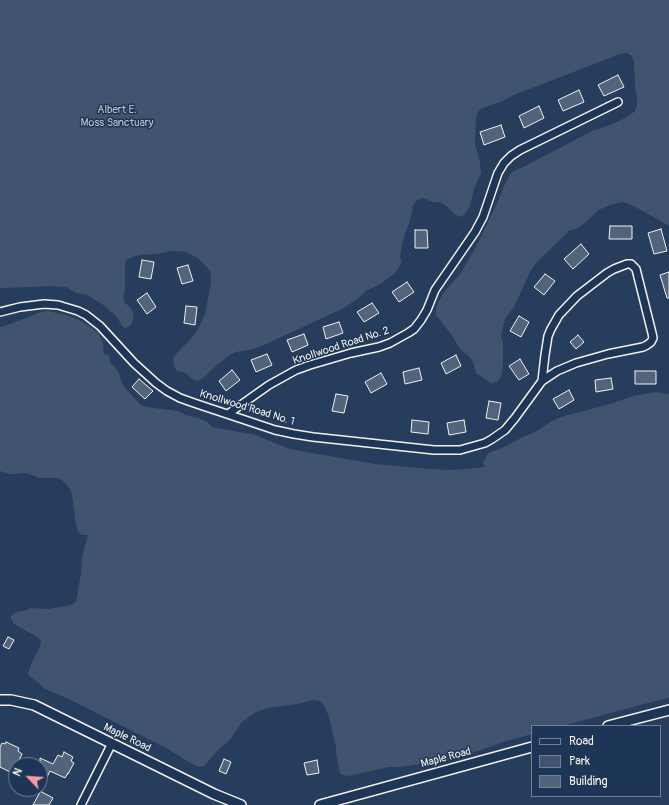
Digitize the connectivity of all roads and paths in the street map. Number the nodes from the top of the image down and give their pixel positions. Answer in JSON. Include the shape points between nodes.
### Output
{"nodes":[{"id":1,"x":618,"y":102,"type":"dead end"},
{"id":2,"x":0,"y":312,"type":"edge"},
{"id":3,"x":542,"y":381,"type":"junction"},
{"id":4,"x":228,"y":414,"type":"junction"},
{"id":5,"x":0,"y":700,"type":"edge"},
{"id":6,"x":669,"y":710,"type":"edge"},
{"id":7,"x":612,"y":725,"type":"edge"},
{"id":8,"x":112,"y":743,"type":"junction"},
{"id":9,"x":531,"y":747,"type":"edge"},
{"id":10,"x":81,"y":805,"type":"edge"},
{"id":11,"x":241,"y":805,"type":"edge"},
{"id":12,"x":320,"y":805,"type":"edge"}],
"edges":[{"from":1,"to":4,"type":"street","name":"Knollwood Road No. 2","via":[[520,150],[504,163],[475,232],[435,290],[427,310],[414,329],[379,347],[296,370],[269,385]]},
{"from":2,"to":4,"type":"street","name":"Knollwood Road No. 1","via":[[52,304],[78,311],[97,324],[134,363],[167,391]]},
{"from":3,"to":3,"type":"street","name":"Knollwood Road No. 1","via":[[548,336],[559,315],[577,296],[614,269],[627,264],[634,266],[652,333],[651,342],[643,347],[576,363]]},
{"from":3,"to":4,"type":"street","name":"Knollwood Road No. 1","via":[[505,430],[485,443],[460,450],[410,448],[294,434]]},
{"from":5,"to":8,"type":"street","name":"Maple Road","via":[[34,705]]},
{"from":6,"to":7,"type":"street"},
{"from":8,"to":10,"type":"street"},
{"from":8,"to":11,"type":"street","name":"Maple Road"},
{"from":9,"to":12,"type":"street","name":"Maple Road"}]}
